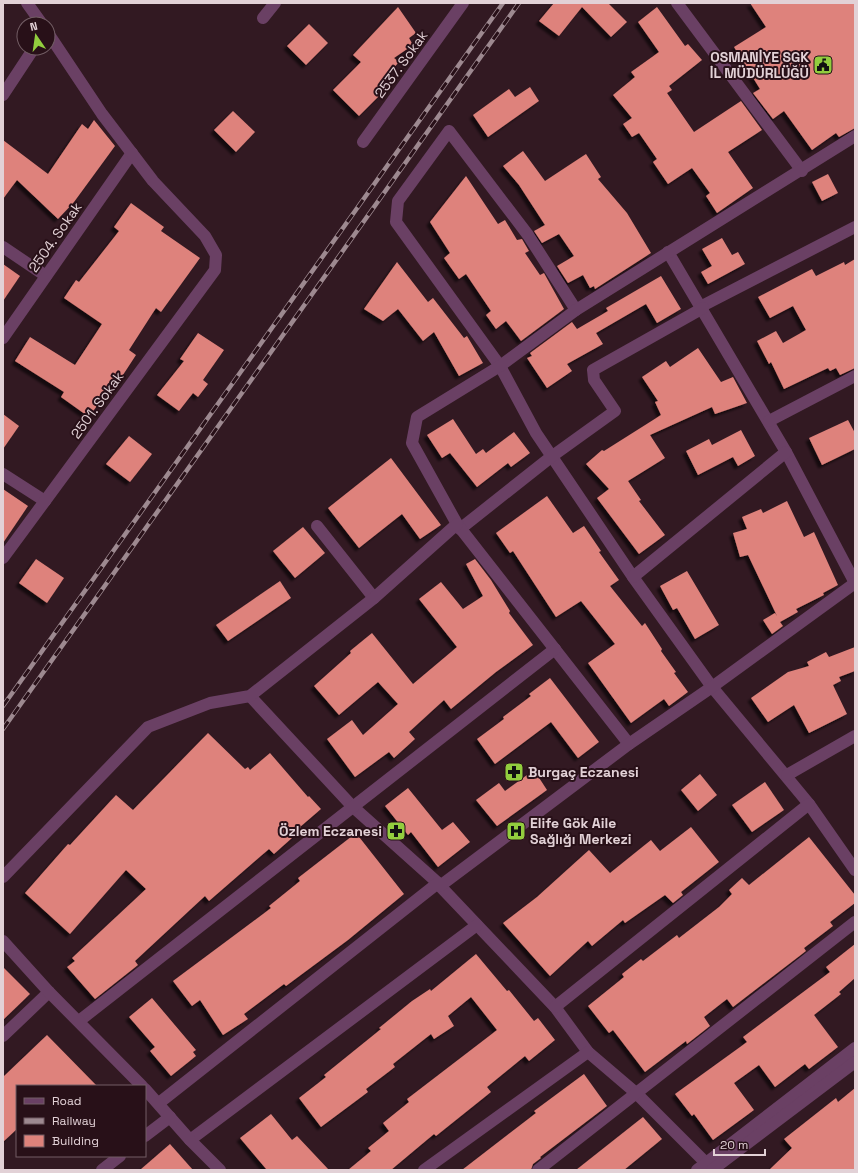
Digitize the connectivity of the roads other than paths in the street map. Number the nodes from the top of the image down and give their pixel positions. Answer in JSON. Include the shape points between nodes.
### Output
{"nodes":[{"id":1,"x":27,"y":3,"type":"edge"},
{"id":2,"x":275,"y":3,"type":"edge"},
{"id":3,"x":463,"y":3,"type":"edge"},
{"id":4,"x":677,"y":3,"type":"edge"},
{"id":5,"x":36,"y":16,"type":"edge"},
{"id":6,"x":263,"y":18,"type":"dead end"},
{"id":7,"x":56,"y":45,"type":"edge"},
{"id":8,"x":29,"y":56,"type":"edge"},
{"id":9,"x":3,"y":95,"type":"edge"},
{"id":10,"x":855,"y":136,"type":"edge"},
{"id":11,"x":363,"y":142,"type":"dead end"},
{"id":12,"x":132,"y":153,"type":"junction"},
{"id":13,"x":802,"y":171,"type":"junction"},
{"id":14,"x":855,"y":227,"type":"edge"},
{"id":15,"x":3,"y":247,"type":"edge"},
{"id":16,"x":668,"y":252,"type":"junction"},
{"id":17,"x":46,"y":276,"type":"junction"},
{"id":18,"x":702,"y":307,"type":"junction"},
{"id":19,"x":576,"y":310,"type":"junction"},
{"id":20,"x":3,"y":338,"type":"edge"},
{"id":21,"x":500,"y":366,"type":"junction"},
{"id":22,"x":855,"y":376,"type":"edge"},
{"id":23,"x":769,"y":421,"type":"junction"},
{"id":24,"x":786,"y":452,"type":"junction"},
{"id":25,"x":551,"y":457,"type":"junction"},
{"id":26,"x":3,"y":474,"type":"edge"},
{"id":27,"x":45,"y":501,"type":"junction"},
{"id":28,"x":317,"y":526,"type":"dead end"},
{"id":29,"x":459,"y":526,"type":"junction"},
{"id":30,"x":3,"y":558,"type":"edge"},
{"id":31,"x":633,"y":578,"type":"junction"},
{"id":32,"x":855,"y":583,"type":"edge"},
{"id":33,"x":374,"y":598,"type":"junction"},
{"id":34,"x":555,"y":649,"type":"junction"},
{"id":35,"x":712,"y":687,"type":"junction"},
{"id":36,"x":250,"y":696,"type":"junction"},
{"id":37,"x":855,"y":736,"type":"edge"},
{"id":38,"x":629,"y":744,"type":"junction"},
{"id":39,"x":787,"y":775,"type":"junction"},
{"id":40,"x":809,"y":804,"type":"junction"},
{"id":41,"x":352,"y":806,"type":"junction"},
{"id":42,"x":855,"y":870,"type":"edge"},
{"id":43,"x":3,"y":877,"type":"edge"},
{"id":44,"x":439,"y":885,"type":"junction"},
{"id":45,"x":855,"y":922,"type":"edge"},
{"id":46,"x":477,"y":925,"type":"junction"},
{"id":47,"x":3,"y":941,"type":"edge"},
{"id":48,"x":49,"y":992,"type":"junction"},
{"id":49,"x":555,"y":1006,"type":"junction"},
{"id":50,"x":79,"y":1021,"type":"junction"},
{"id":51,"x":3,"y":1036,"type":"edge"},
{"id":52,"x":855,"y":1048,"type":"edge"},
{"id":53,"x":588,"y":1052,"type":"junction"},
{"id":54,"x":855,"y":1062,"type":"edge"},
{"id":55,"x":141,"y":1085,"type":"edge"},
{"id":56,"x":146,"y":1090,"type":"edge"},
{"id":57,"x":636,"y":1093,"type":"junction"},
{"id":58,"x":159,"y":1103,"type":"junction"},
{"id":59,"x":170,"y":1117,"type":"junction"},
{"id":60,"x":146,"y":1135,"type":"edge"},
{"id":61,"x":190,"y":1140,"type":"junction"},
{"id":62,"x":119,"y":1157,"type":"edge"},
{"id":63,"x":709,"y":1168,"type":"edge"},
{"id":64,"x":102,"y":1170,"type":"edge"},
{"id":65,"x":220,"y":1170,"type":"edge"},
{"id":66,"x":424,"y":1170,"type":"edge"},
{"id":67,"x":538,"y":1170,"type":"edge"}],
"edges":[{"from":1,"to":5,"type":"street"},
{"from":2,"to":6,"type":"street"},
{"from":3,"to":11,"type":"street","name":"2537. Sokak"},
{"from":4,"to":13,"type":"street"},
{"from":7,"to":12,"type":"street","via":[[102,114]]},
{"from":8,"to":9,"type":"street"},
{"from":10,"to":13,"type":"street"},
{"from":12,"to":17,"type":"street","name":"2504. Sokak"},
{"from":12,"to":27,"type":"street","name":"2501. Sokak","via":[[153,181],[205,236],[216,255],[215,270]]},
{"from":13,"to":16,"type":"street"},
{"from":14,"to":18,"type":"street"},
{"from":15,"to":17,"type":"street"},
{"from":16,"to":18,"type":"street"},
{"from":16,"to":19,"type":"street"},
{"from":17,"to":20,"type":"street","name":"2504. Sokak"},
{"from":18,"to":23,"type":"street"},
{"from":18,"to":25,"type":"street","via":[[593,370],[594,380],[615,411]]},
{"from":19,"to":21,"type":"street"},
{"from":19,"to":21,"type":"street","via":[[528,235],[449,131],[398,200],[396,222]]},
{"from":21,"to":25,"type":"street"},
{"from":21,"to":29,"type":"street","via":[[417,418],[412,443]]},
{"from":22,"to":23,"type":"street"},
{"from":23,"to":24,"type":"street"},
{"from":24,"to":31,"type":"street"},
{"from":24,"to":32,"type":"street"},
{"from":25,"to":29,"type":"street"},
{"from":25,"to":31,"type":"street"},
{"from":26,"to":27,"type":"street"},
{"from":27,"to":30,"type":"street","name":"2501. Sokak"},
{"from":28,"to":33,"type":"street"},
{"from":29,"to":33,"type":"street"},
{"from":29,"to":34,"type":"street"},
{"from":31,"to":35,"type":"street"},
{"from":32,"to":35,"type":"street"},
{"from":33,"to":36,"type":"street"},
{"from":34,"to":38,"type":"street"},
{"from":34,"to":41,"type":"street"},
{"from":35,"to":38,"type":"street"},
{"from":35,"to":39,"type":"street"},
{"from":36,"to":41,"type":"street"},
{"from":36,"to":43,"type":"street","via":[[210,703],[148,727]]},
{"from":37,"to":39,"type":"street"},
{"from":38,"to":44,"type":"street"},
{"from":39,"to":40,"type":"street"},
{"from":40,"to":42,"type":"street"},
{"from":40,"to":49,"type":"street"},
{"from":41,"to":44,"type":"street"},
{"from":41,"to":50,"type":"street"},
{"from":44,"to":46,"type":"street"},
{"from":44,"to":58,"type":"street"},
{"from":45,"to":57,"type":"street"},
{"from":46,"to":49,"type":"street"},
{"from":46,"to":61,"type":"street"},
{"from":47,"to":48,"type":"street"},
{"from":48,"to":50,"type":"street"},
{"from":48,"to":51,"type":"street"},
{"from":49,"to":53,"type":"street"},
{"from":50,"to":55,"type":"street"},
{"from":52,"to":63,"type":"street"},
{"from":53,"to":57,"type":"street"},
{"from":53,"to":66,"type":"street"},
{"from":54,"to":63,"type":"street"},
{"from":56,"to":58,"type":"street"},
{"from":57,"to":63,"type":"street"},
{"from":57,"to":67,"type":"street"},
{"from":58,"to":59,"type":"street"},
{"from":59,"to":60,"type":"street"},
{"from":59,"to":61,"type":"street"},
{"from":61,"to":65,"type":"street"},
{"from":62,"to":64,"type":"street"}]}
